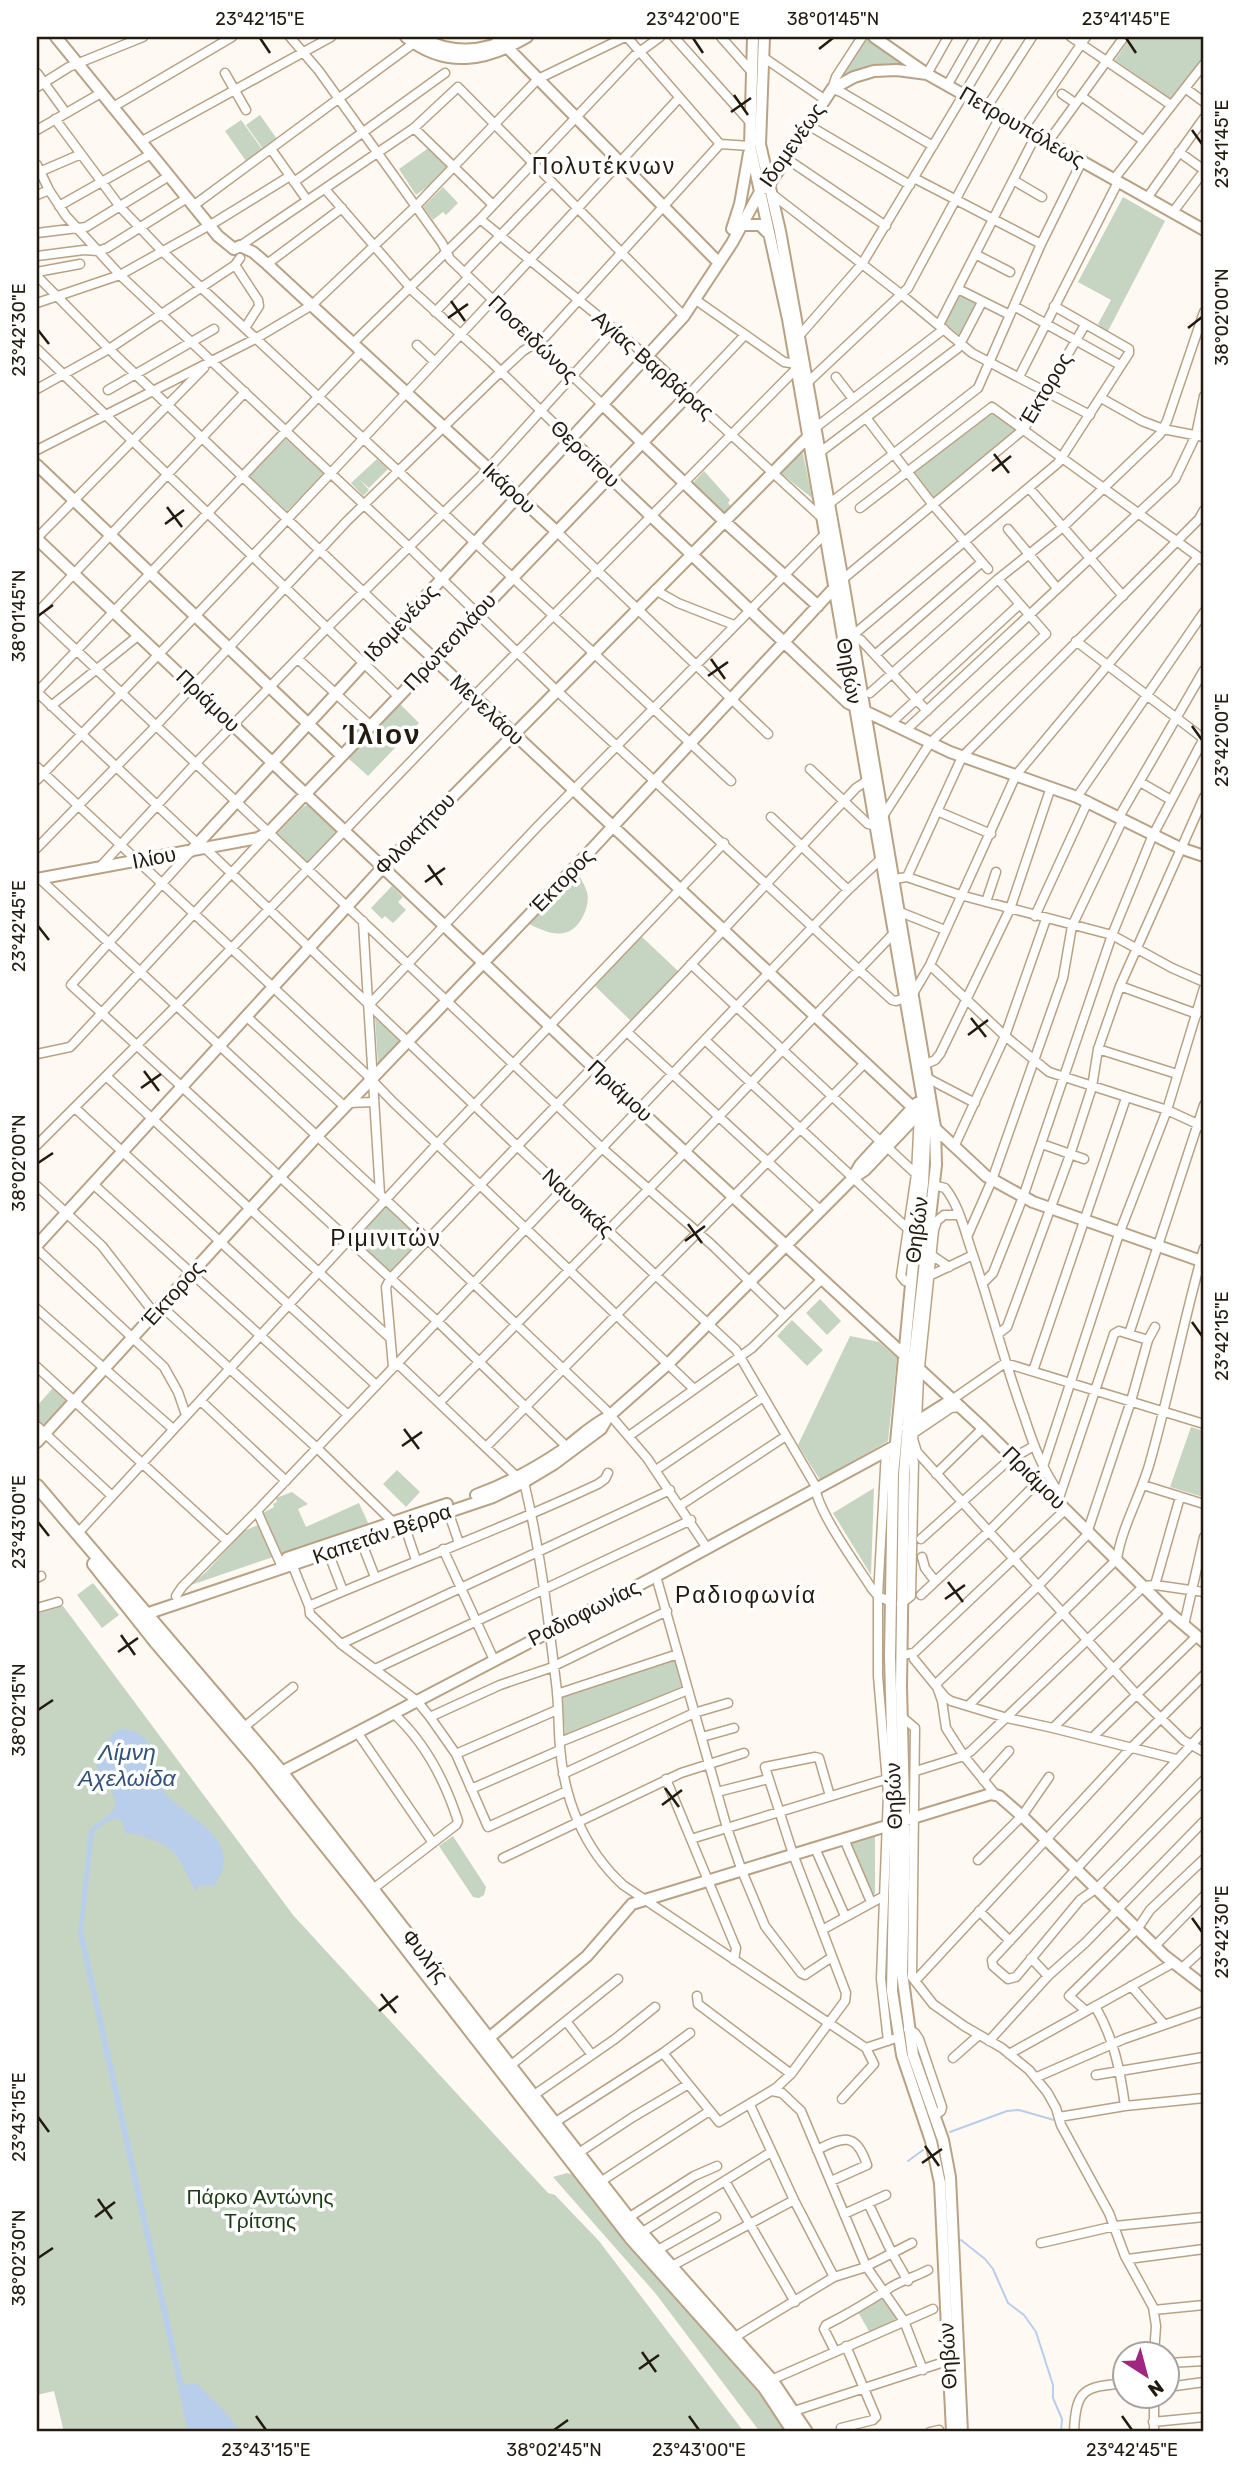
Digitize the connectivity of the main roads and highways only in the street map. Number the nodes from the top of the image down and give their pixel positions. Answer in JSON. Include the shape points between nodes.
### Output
{"nodes":[{"id":1,"x":37,"y":1486,"type":"edge"},
{"id":2,"x":37,"y":1499,"type":"edge"},
{"id":3,"x":141,"y":1615,"type":"junction"},
{"id":4,"x":276,"y":1775,"type":"junction"},
{"id":5,"x":485,"y":2042,"type":"junction"},
{"id":6,"x":574,"y":2156,"type":"junction"},
{"id":7,"x":788,"y":2413,"type":"junction"},
{"id":8,"x":794,"y":2432,"type":"edge"},
{"id":9,"x":806,"y":2432,"type":"edge"}],
"edges":[{"from":1,"to":3,"type":"main road","name":"Φυλής"},
{"from":2,"to":3,"type":"main road","name":"Φυλής"},
{"from":3,"to":4,"type":"main road","name":"Φυλής"},
{"from":3,"to":4,"type":"main road","name":"Φυλής","via":[[243,1728]]},
{"from":4,"to":5,"type":"main road","name":"Φυλής"},
{"from":4,"to":5,"type":"main road","name":"Φυλής","via":[[373,1889]]},
{"from":5,"to":6,"type":"main road","name":"Φυλής"},
{"from":5,"to":6,"type":"main road","name":"Φυλής","via":[[534,2095]]},
{"from":6,"to":7,"type":"main road","name":"Φυλής","via":[[660,2273]]},
{"from":6,"to":7,"type":"main road","name":"Φυλής","via":[[771,2380]]},
{"from":7,"to":8,"type":"main road","name":"Φυλής"},
{"from":7,"to":9,"type":"main road","name":"Φυλής"}]}
